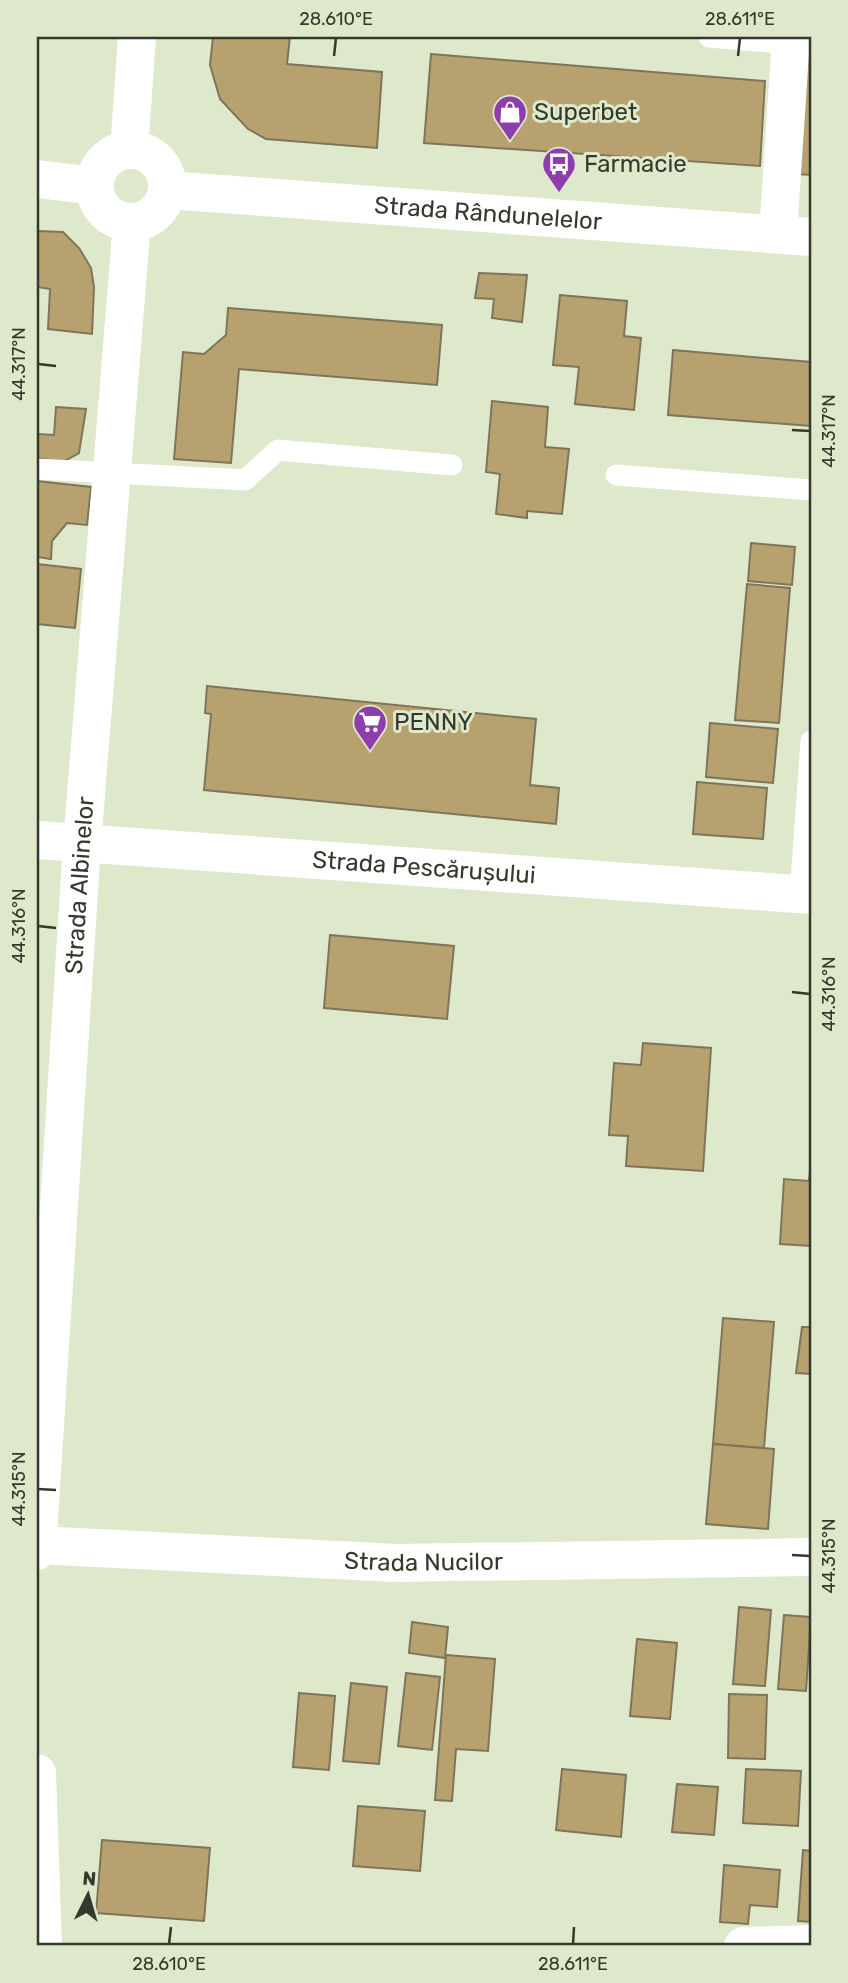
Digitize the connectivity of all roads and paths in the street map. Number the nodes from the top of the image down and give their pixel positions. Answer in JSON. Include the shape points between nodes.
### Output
{"nodes":[{"id":1,"x":137,"y":37,"type":"edge"},
{"id":2,"x":709,"y":37,"type":"edge"},
{"id":3,"x":791,"y":40,"type":"edge"},
{"id":4,"x":129,"y":150,"type":"junction"},
{"id":5,"x":37,"y":179,"type":"edge"},
{"id":6,"x":95,"y":186,"type":"junction"},
{"id":7,"x":167,"y":190,"type":"junction"},
{"id":8,"x":132,"y":222,"type":"junction"},
{"id":9,"x":795,"y":235,"type":"edge"},
{"id":10,"x":452,"y":465,"type":"dead end"},
{"id":11,"x":37,"y":469,"type":"edge"},
{"id":12,"x":112,"y":475,"type":"junction"},
{"id":13,"x":616,"y":475,"type":"dead end"},
{"id":14,"x":811,"y":490,"type":"edge"},
{"id":15,"x":811,"y":741,"type":"edge"},
{"id":16,"x":37,"y":840,"type":"edge"},
{"id":17,"x":82,"y":844,"type":"junction"},
{"id":18,"x":806,"y":895,"type":"edge"},
{"id":19,"x":37,"y":1545,"type":"edge"},
{"id":20,"x":37,"y":1551,"type":"edge"},
{"id":21,"x":811,"y":1557,"type":"edge"},
{"id":22,"x":37,"y":1773,"type":"edge"},
{"id":23,"x":811,"y":1944,"type":"edge"},
{"id":24,"x":43,"y":1946,"type":"edge"},
{"id":25,"x":743,"y":1946,"type":"edge"}],
"edges":[{"from":1,"to":4,"type":"street"},
{"from":2,"to":3,"type":"lane"},
{"from":3,"to":9,"type":"street"},
{"from":4,"to":6,"type":"street","via":[[118,152],[102,165]]},
{"from":4,"to":7,"type":"street","via":[[141,151],[161,166]]},
{"from":5,"to":6,"type":"street"},
{"from":6,"to":8,"type":"street","via":[[96,197],[110,216]]},
{"from":7,"to":8,"type":"street","via":[[152,216]]},
{"from":7,"to":9,"type":"street","name":"Strada Rândunelelor"},
{"from":8,"to":12,"type":"street","name":"Strada Albinelor"},
{"from":10,"to":12,"type":"lane","via":[[278,450],[245,481]]},
{"from":11,"to":12,"type":"lane"},
{"from":12,"to":17,"type":"street","name":"Strada Albinelor"},
{"from":13,"to":14,"type":"lane"},
{"from":15,"to":18,"type":"lane"},
{"from":16,"to":17,"type":"street","name":"Strada Pescărușului"},
{"from":17,"to":18,"type":"street","name":"Strada Pescărușului"},
{"from":17,"to":19,"type":"street","name":"Strada Albinelor"},
{"from":19,"to":20,"type":"street","name":"Strada Albinelor"},
{"from":19,"to":21,"type":"street","name":"Strada Nucilor","via":[[396,1563]]},
{"from":22,"to":24,"type":"street"},
{"from":23,"to":25,"type":"street"}]}
